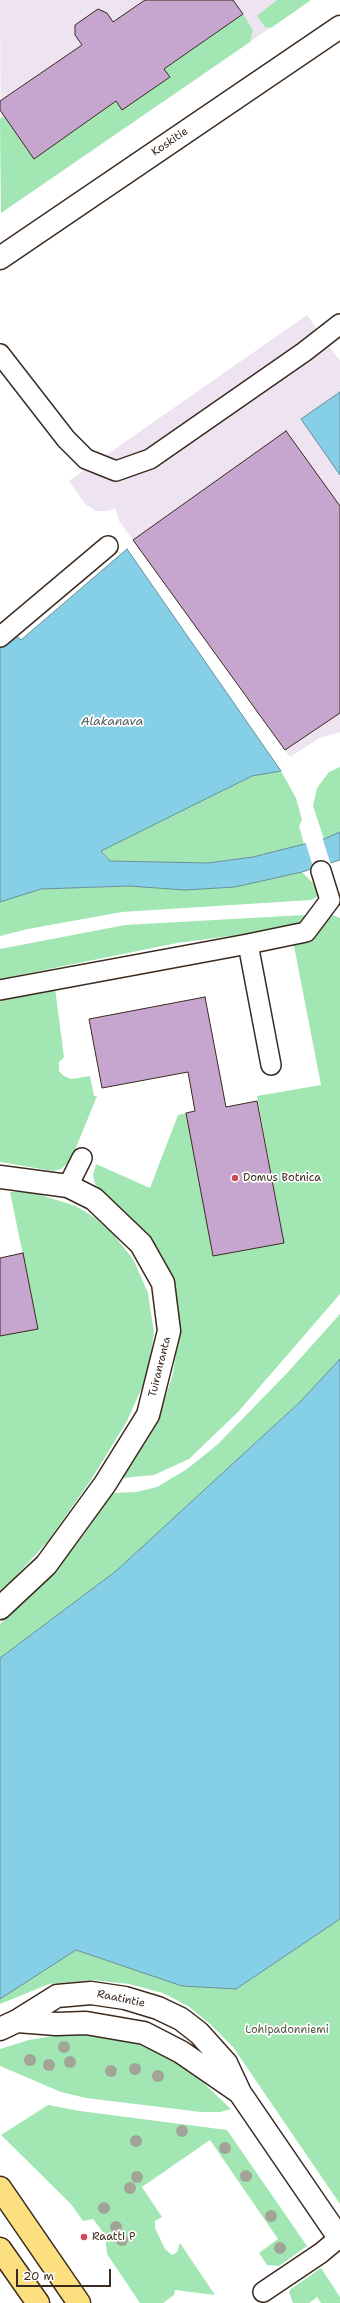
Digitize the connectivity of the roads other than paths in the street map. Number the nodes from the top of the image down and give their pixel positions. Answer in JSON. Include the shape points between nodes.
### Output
{"nodes":[{"id":1,"x":340,"y":26,"type":"edge"},
{"id":2,"x":0,"y":258,"type":"edge"},
{"id":3,"x":340,"y":324,"type":"edge"},
{"id":4,"x":0,"y":354,"type":"edge"},
{"id":5,"x":108,"y":546,"type":"dead end"},
{"id":6,"x":0,"y":637,"type":"edge"},
{"id":7,"x":321,"y":871,"type":"dead end"},
{"id":8,"x":248,"y":944,"type":"junction"},
{"id":9,"x":0,"y":990,"type":"edge"},
{"id":10,"x":271,"y":1065,"type":"dead end"},
{"id":11,"x":82,"y":1158,"type":"dead end"},
{"id":12,"x":0,"y":1177,"type":"edge"},
{"id":13,"x":68,"y":1186,"type":"junction"},
{"id":14,"x":0,"y":1608,"type":"edge"},
{"id":15,"x":9,"y":2025,"type":"edge"},
{"id":16,"x":240,"y":2093,"type":"junction"},
{"id":17,"x":0,"y":2188,"type":"edge"},
{"id":18,"x":340,"y":2238,"type":"edge"},
{"id":19,"x":0,"y":2248,"type":"edge"},
{"id":20,"x":263,"y":2292,"type":"dead end"},
{"id":21,"x":38,"y":2303,"type":"edge"},
{"id":22,"x":79,"y":2303,"type":"edge"}],
"edges":[{"from":1,"to":2,"type":"street","name":"Koskitie"},
{"from":3,"to":4,"type":"lane","via":[[150,459],[116,471],[86,459],[66,439]]},
{"from":5,"to":6,"type":"lane"},
{"from":7,"to":8,"type":"lane","via":[[330,900],[306,932]]},
{"from":8,"to":9,"type":"lane"},
{"from":8,"to":10,"type":"lane"},
{"from":11,"to":13,"type":"lane"},
{"from":12,"to":13,"type":"street","name":"Tuiranranta"},
{"from":13,"to":14,"type":"street","name":"Tuiranranta","via":[[94,1199],[141,1244],[163,1283],[169,1331],[148,1415],[105,1484],[46,1565]]},
{"from":15,"to":16,"type":"street","name":"Raatintie","via":[[86,2023],[144,2033],[181,2052]]},
{"from":15,"to":16,"type":"street","name":"Raatintie","via":[[57,1996],[91,1993],[125,1998],[158,2008],[181,2019],[199,2033],[226,2063]]},
{"from":16,"to":18,"type":"street","name":"Raatintie"},
{"from":17,"to":22,"type":"main road"},
{"from":18,"to":20,"type":"lane"},
{"from":19,"to":21,"type":"main road"}]}
